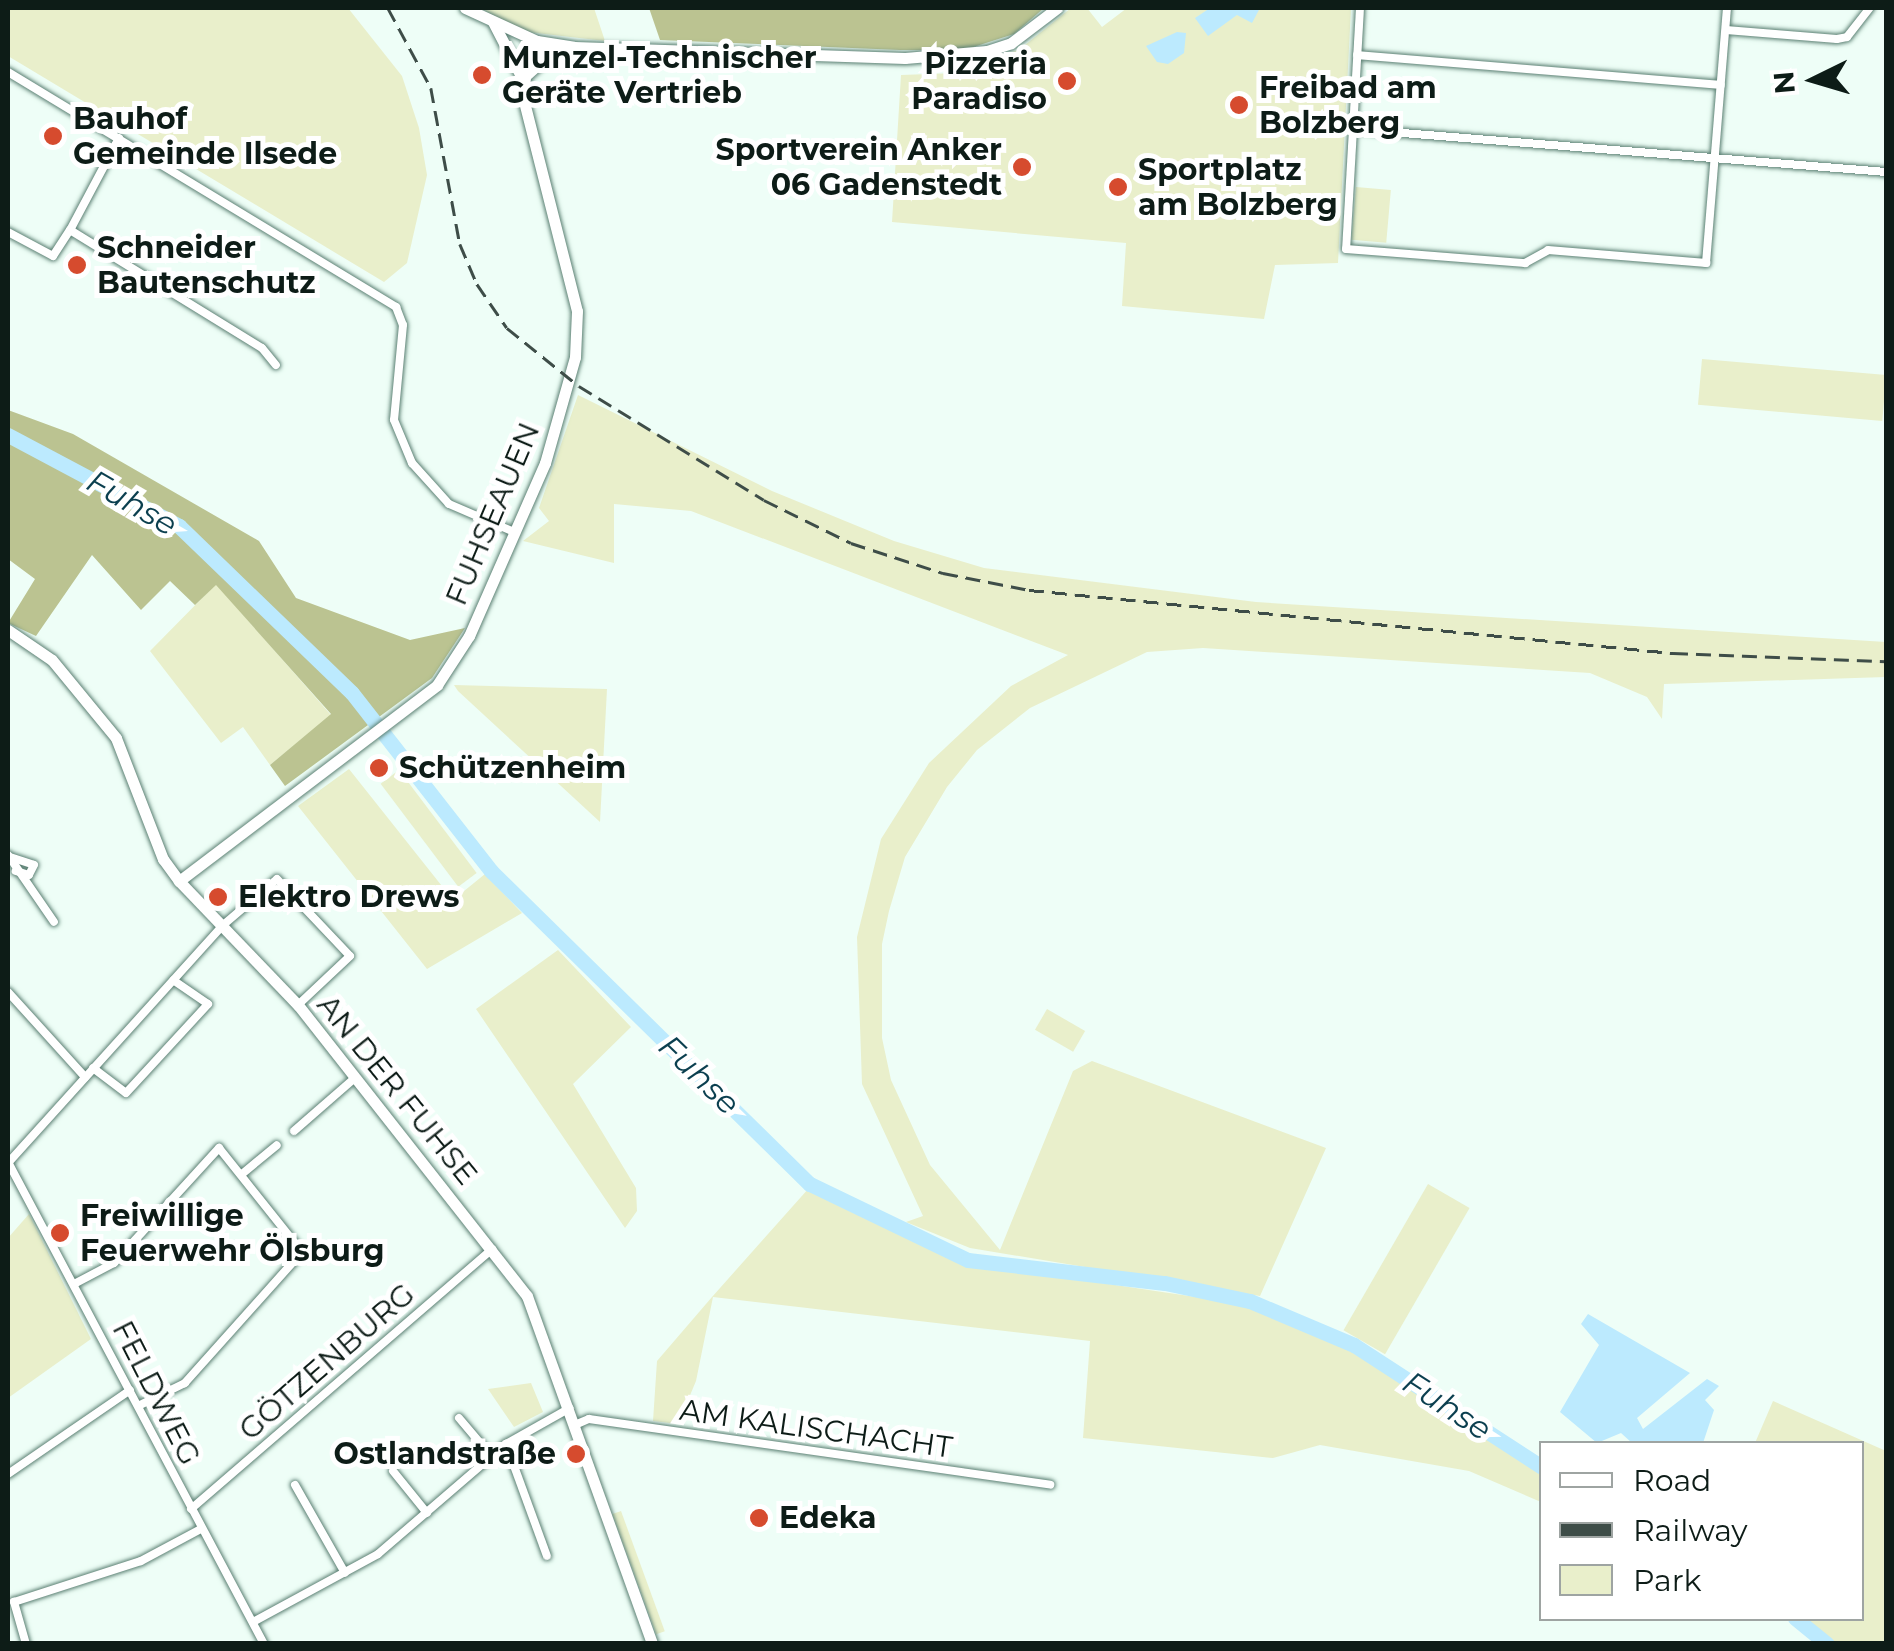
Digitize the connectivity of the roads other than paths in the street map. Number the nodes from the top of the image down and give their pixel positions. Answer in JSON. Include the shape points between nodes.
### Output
{"nodes":[{"id":1,"x":465,"y":8,"type":"edge"},
{"id":2,"x":1057,"y":8,"type":"edge"},
{"id":3,"x":1360,"y":8,"type":"edge"},
{"id":4,"x":1727,"y":8,"type":"edge"},
{"id":5,"x":1870,"y":8,"type":"edge"},
{"id":6,"x":493,"y":22,"type":"junction"},
{"id":7,"x":1726,"y":30,"type":"junction"},
{"id":8,"x":529,"y":38,"type":"junction"},
{"id":9,"x":574,"y":47,"type":"junction"},
{"id":10,"x":1357,"y":56,"type":"junction"},
{"id":11,"x":8,"y":72,"type":"edge"},
{"id":12,"x":522,"y":79,"type":"junction"},
{"id":13,"x":1720,"y":85,"type":"junction"},
{"id":14,"x":1353,"y":129,"type":"junction"},
{"id":15,"x":119,"y":138,"type":"junction"},
{"id":16,"x":1715,"y":159,"type":"junction"},
{"id":17,"x":1886,"y":172,"type":"edge"},
{"id":18,"x":70,"y":230,"type":"junction"},
{"id":19,"x":8,"y":232,"type":"edge"},
{"id":20,"x":276,"y":365,"type":"dead end"},
{"id":21,"x":514,"y":532,"type":"junction"},
{"id":22,"x":8,"y":630,"type":"edge"},
{"id":23,"x":9,"y":856,"type":"edge"},
{"id":24,"x":16,"y":871,"type":"junction"},
{"id":25,"x":179,"y":881,"type":"junction"},
{"id":26,"x":54,"y":922,"type":"dead end"},
{"id":27,"x":222,"y":926,"type":"junction"},
{"id":28,"x":173,"y":980,"type":"junction"},
{"id":29,"x":8,"y":992,"type":"edge"},
{"id":30,"x":298,"y":1006,"type":"junction"},
{"id":31,"x":93,"y":1068,"type":"junction"},
{"id":32,"x":84,"y":1077,"type":"junction"},
{"id":33,"x":356,"y":1077,"type":"junction"},
{"id":34,"x":294,"y":1132,"type":"dead end"},
{"id":35,"x":277,"y":1145,"type":"dead end"},
{"id":36,"x":8,"y":1163,"type":"edge"},
{"id":37,"x":242,"y":1174,"type":"junction"},
{"id":38,"x":492,"y":1249,"type":"junction"},
{"id":39,"x":74,"y":1284,"type":"junction"},
{"id":40,"x":130,"y":1390,"type":"junction"},
{"id":41,"x":138,"y":1406,"type":"junction"},
{"id":42,"x":571,"y":1408,"type":"junction"},
{"id":43,"x":459,"y":1418,"type":"dead end"},
{"id":44,"x":576,"y":1424,"type":"junction"},
{"id":45,"x":506,"y":1444,"type":"junction"},
{"id":46,"x":492,"y":1456,"type":"junction"},
{"id":47,"x":393,"y":1471,"type":"dead end"},
{"id":48,"x":8,"y":1474,"type":"edge"},
{"id":49,"x":295,"y":1484,"type":"dead end"},
{"id":50,"x":1050,"y":1485,"type":"dead end"},
{"id":51,"x":191,"y":1508,"type":"junction"},
{"id":52,"x":427,"y":1513,"type":"junction"},
{"id":53,"x":201,"y":1529,"type":"junction"},
{"id":54,"x":548,"y":1556,"type":"dead end"},
{"id":55,"x":345,"y":1573,"type":"junction"},
{"id":56,"x":253,"y":1622,"type":"junction"},
{"id":57,"x":26,"y":1644,"type":"edge"},
{"id":58,"x":264,"y":1644,"type":"edge"},
{"id":59,"x":652,"y":1644,"type":"edge"}],
"edges":[{"from":1,"to":6,"type":"street"},
{"from":2,"to":9,"type":"street","via":[[1011,43],[964,56]]},
{"from":3,"to":10,"type":"street"},
{"from":4,"to":7,"type":"street"},
{"from":5,"to":7,"type":"street","via":[[1847,37],[1837,39]]},
{"from":6,"to":8,"type":"street"},
{"from":6,"to":12,"type":"street"},
{"from":7,"to":13,"type":"street"},
{"from":8,"to":9,"type":"street"},
{"from":8,"to":12,"type":"street","name":"FUHSEAUEN"},
{"from":9,"to":12,"type":"street","via":[[546,57]]},
{"from":10,"to":13,"type":"street"},
{"from":10,"to":14,"type":"street"},
{"from":11,"to":15,"type":"street"},
{"from":12,"to":21,"type":"street","name":"FUHSEAUEN","via":[[571,273],[577,331],[553,441]]},
{"from":13,"to":16,"type":"street"},
{"from":14,"to":16,"type":"street"},
{"from":14,"to":16,"type":"street","via":[[1346,249],[1525,263],[1548,250],[1706,263]]},
{"from":15,"to":18,"type":"street"},
{"from":15,"to":21,"type":"street","via":[[396,307],[403,325],[394,420],[412,462],[449,504]]},
{"from":16,"to":17,"type":"street"},
{"from":18,"to":19,"type":"street","via":[[53,256]]},
{"from":18,"to":20,"type":"street","via":[[262,348]]},
{"from":21,"to":25,"type":"street","name":"FUHSEAUEN","via":[[437,686]]},
{"from":22,"to":25,"type":"street","name":"AN DER FUHSE","via":[[52,660],[116,738],[163,859]]},
{"from":23,"to":24,"type":"street"},
{"from":23,"to":24,"type":"street","via":[[34,865],[30,875]]},
{"from":24,"to":26,"type":"street"},
{"from":25,"to":27,"type":"street","name":"AN DER FUHSE"},
{"from":27,"to":28,"type":"street"},
{"from":27,"to":30,"type":"street","name":"AN DER FUHSE"},
{"from":27,"to":30,"type":"street","via":[[278,879],[350,956]]},
{"from":28,"to":31,"type":"street"},
{"from":28,"to":31,"type":"street","via":[[208,1004],[126,1093]]},
{"from":29,"to":32,"type":"street"},
{"from":30,"to":33,"type":"street","name":"AN DER FUHSE"},
{"from":31,"to":32,"type":"street"},
{"from":32,"to":36,"type":"street"},
{"from":33,"to":34,"type":"street"},
{"from":33,"to":38,"type":"street","name":"AN DER FUHSE"},
{"from":35,"to":37,"type":"street"},
{"from":36,"to":39,"type":"street","name":"FELDWEG"},
{"from":37,"to":39,"type":"street","via":[[220,1148],[114,1264]]},
{"from":37,"to":41,"type":"street","via":[[302,1252],[185,1383]]},
{"from":38,"to":42,"type":"street","name":"AN DER FUHSE","via":[[535,1312]]},
{"from":38,"to":51,"type":"street","name":"GÖTZENBURG"},
{"from":39,"to":40,"type":"street","name":"FELDWEG"},
{"from":40,"to":41,"type":"street","name":"FELDWEG"},
{"from":40,"to":48,"type":"street"},
{"from":41,"to":51,"type":"street","name":"FELDWEG"},
{"from":42,"to":44,"type":"street","name":"AN DER FUHSE"},
{"from":42,"to":45,"type":"street"},
{"from":43,"to":46,"type":"street"},
{"from":44,"to":50,"type":"street","name":"AM KALISCHACHT","via":[[589,1420]]},
{"from":44,"to":59,"type":"street","name":"AN DER FUHSE"},
{"from":45,"to":46,"type":"street"},
{"from":45,"to":54,"type":"street"},
{"from":46,"to":52,"type":"street"},
{"from":47,"to":52,"type":"street"},
{"from":49,"to":55,"type":"street"},
{"from":51,"to":53,"type":"street","name":"FELDWEG"},
{"from":52,"to":55,"type":"street"},
{"from":53,"to":56,"type":"street","name":"FELDWEG"},
{"from":53,"to":57,"type":"street","via":[[141,1561],[14,1602]]},
{"from":55,"to":56,"type":"street"},
{"from":56,"to":58,"type":"street","name":"FELDWEG"}]}
